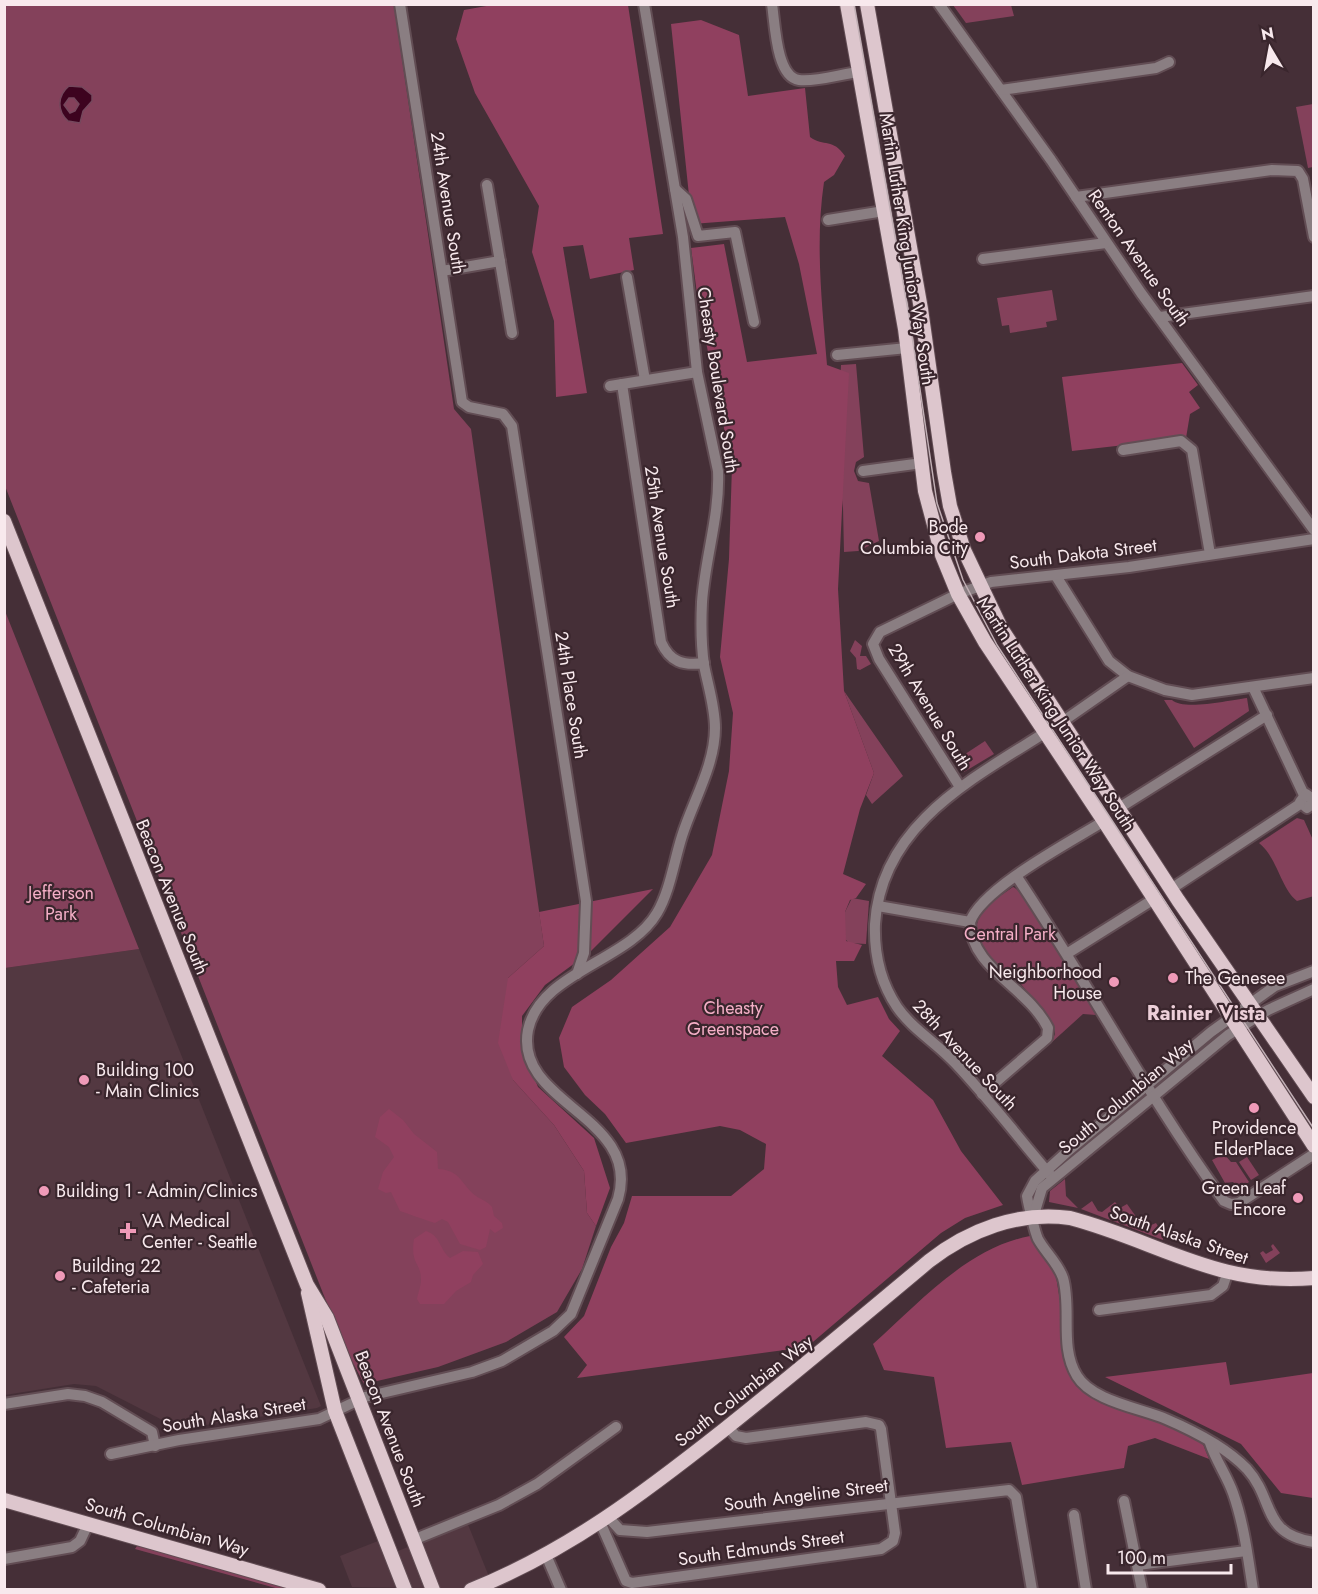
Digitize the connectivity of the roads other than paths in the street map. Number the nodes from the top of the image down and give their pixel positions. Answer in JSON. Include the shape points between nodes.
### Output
{"nodes":[{"id":1,"x":400,"y":4,"type":"edge"},
{"id":2,"x":644,"y":4,"type":"edge"},
{"id":3,"x":772,"y":4,"type":"edge"},
{"id":4,"x":847,"y":4,"type":"edge"},
{"id":5,"x":867,"y":4,"type":"edge"},
{"id":6,"x":939,"y":4,"type":"edge"},
{"id":7,"x":1169,"y":62,"type":"dead end"},
{"id":8,"x":859,"y":72,"type":"junction"},
{"id":9,"x":1001,"y":90,"type":"junction"},
{"id":10,"x":487,"y":185,"type":"dead end"},
{"id":11,"x":675,"y":189,"type":"junction"},
{"id":12,"x":1076,"y":197,"type":"junction"},
{"id":13,"x":884,"y":211,"type":"junction"},
{"id":14,"x":828,"y":220,"type":"dead end"},
{"id":15,"x":1314,"y":237,"type":"edge"},
{"id":16,"x":1106,"y":243,"type":"junction"},
{"id":17,"x":983,"y":260,"type":"dead end"},
{"id":18,"x":500,"y":261,"type":"junction"},
{"id":19,"x":441,"y":271,"type":"junction"},
{"id":20,"x":627,"y":277,"type":"dead end"},
{"id":21,"x":1314,"y":296,"type":"edge"},
{"id":22,"x":1160,"y":316,"type":"junction"},
{"id":23,"x":754,"y":322,"type":"dead end"},
{"id":24,"x":512,"y":333,"type":"dead end"},
{"id":25,"x":907,"y":348,"type":"junction"},
{"id":26,"x":837,"y":355,"type":"dead end"},
{"id":27,"x":697,"y":372,"type":"junction"},
{"id":28,"x":645,"y":380,"type":"junction"},
{"id":29,"x":510,"y":420,"type":"joint"},
{"id":30,"x":1124,"y":450,"type":"dead end"},
{"id":31,"x":922,"y":463,"type":"junction"},
{"id":32,"x":863,"y":471,"type":"dead end"},
{"id":33,"x":4,"y":521,"type":"edge"},
{"id":34,"x":1314,"y":530,"type":"edge"},
{"id":35,"x":1314,"y":540,"type":"edge"},
{"id":36,"x":1210,"y":554,"type":"junction"},
{"id":37,"x":1056,"y":576,"type":"junction"},
{"id":38,"x":979,"y":586,"type":"junction"},
{"id":39,"x":958,"y":594,"type":"junction"},
{"id":40,"x":873,"y":644,"type":"joint"},
{"id":41,"x":704,"y":663,"type":"junction"},
{"id":42,"x":1128,"y":676,"type":"junction"},
{"id":43,"x":1314,"y":678,"type":"edge"},
{"id":44,"x":1253,"y":687,"type":"junction"},
{"id":45,"x":1267,"y":715,"type":"junction"},
{"id":46,"x":1062,"y":722,"type":"junction"},
{"id":47,"x":1046,"y":732,"type":"junction"},
{"id":48,"x":960,"y":787,"type":"junction"},
{"id":49,"x":1310,"y":802,"type":"edge"},
{"id":50,"x":1119,"y":808,"type":"junction"},
{"id":51,"x":1104,"y":821,"type":"junction"},
{"id":52,"x":1017,"y":877,"type":"junction"},
{"id":53,"x":1171,"y":889,"type":"junction"},
{"id":54,"x":1154,"y":900,"type":"junction"},
{"id":55,"x":878,"y":906,"type":"junction"},
{"id":56,"x":970,"y":922,"type":"junction"},
{"id":57,"x":1068,"y":953,"type":"junction"},
{"id":58,"x":1314,"y":971,"type":"edge"},
{"id":59,"x":577,"y":974,"type":"junction"},
{"id":60,"x":1314,"y":989,"type":"edge"},
{"id":61,"x":1251,"y":1003,"type":"junction"},
{"id":62,"x":1259,"y":1016,"type":"junction"},
{"id":63,"x":1234,"y":1024,"type":"junction"},
{"id":64,"x":1147,"y":1086,"type":"junction"},
{"id":65,"x":982,"y":1094,"type":"junction"},
{"id":66,"x":1155,"y":1097,"type":"junction"},
{"id":67,"x":1314,"y":1097,"type":"edge"},
{"id":68,"x":1314,"y":1146,"type":"edge"},
{"id":69,"x":1314,"y":1154,"type":"edge"},
{"id":70,"x":1050,"y":1175,"type":"junction"},
{"id":71,"x":1034,"y":1218,"type":"junction"},
{"id":72,"x":1227,"y":1274,"type":"junction"},
{"id":73,"x":1314,"y":1278,"type":"edge"},
{"id":74,"x":307,"y":1285,"type":"junction"},
{"id":75,"x":1099,"y":1310,"type":"dead end"},
{"id":76,"x":358,"y":1399,"type":"junction"},
{"id":77,"x":4,"y":1404,"type":"edge"},
{"id":78,"x":335,"y":1410,"type":"junction"},
{"id":79,"x":616,"y":1426,"type":"dead end"},
{"id":80,"x":728,"y":1427,"type":"junction"},
{"id":81,"x":1210,"y":1443,"type":"junction"},
{"id":82,"x":155,"y":1446,"type":"junction"},
{"id":83,"x":111,"y":1454,"type":"dead end"},
{"id":84,"x":4,"y":1500,"type":"edge"},
{"id":85,"x":1125,"y":1501,"type":"dead end"},
{"id":86,"x":891,"y":1502,"type":"junction"},
{"id":87,"x":1074,"y":1515,"type":"dead end"},
{"id":88,"x":605,"y":1521,"type":"junction"},
{"id":89,"x":88,"y":1524,"type":"junction"},
{"id":90,"x":413,"y":1540,"type":"junction"},
{"id":91,"x":1314,"y":1542,"type":"edge"},
{"id":92,"x":1246,"y":1551,"type":"junction"},
{"id":93,"x":546,"y":1555,"type":"junction"},
{"id":94,"x":4,"y":1559,"type":"edge"},
{"id":95,"x":1138,"y":1565,"type":"junction"},
{"id":96,"x":402,"y":1586,"type":"edge"},
{"id":97,"x":319,"y":1590,"type":"edge"},
{"id":98,"x":433,"y":1590,"type":"edge"},
{"id":99,"x":471,"y":1590,"type":"edge"},
{"id":100,"x":561,"y":1590,"type":"edge"},
{"id":101,"x":1032,"y":1590,"type":"edge"},
{"id":102,"x":1086,"y":1590,"type":"edge"},
{"id":103,"x":1142,"y":1590,"type":"edge"},
{"id":104,"x":1253,"y":1590,"type":"edge"}],
"edges":[{"from":1,"to":19,"type":"street","name":"24th Avenue South"},
{"from":2,"to":11,"type":"street","name":"Cheasty Boulevard South"},
{"from":3,"to":8,"type":"street","via":[[781,63],[789,75],[800,80]]},
{"from":4,"to":8,"type":"main road","name":"Martin Luther King Junior Way South"},
{"from":5,"to":38,"type":"main road","name":"Martin Luther King Junior Way South","via":[[921,309],[947,490],[958,534]]},
{"from":6,"to":9,"type":"street","name":"Renton Avenue South"},
{"from":7,"to":9,"type":"street","via":[[1148,70]]},
{"from":8,"to":13,"type":"main road","name":"Martin Luther King Junior Way South"},
{"from":9,"to":12,"type":"street","name":"Renton Avenue South"},
{"from":10,"to":18,"type":"street"},
{"from":11,"to":23,"type":"street","via":[[686,199],[698,236],[735,232]]},
{"from":11,"to":27,"type":"street","name":"Cheasty Boulevard South"},
{"from":12,"to":15,"type":"street","via":[[1272,170],[1298,171],[1304,179]]},
{"from":12,"to":16,"type":"street","name":"Renton Avenue South"},
{"from":13,"to":14,"type":"street"},
{"from":13,"to":25,"type":"main road","name":"Martin Luther King Junior Way South"},
{"from":16,"to":17,"type":"street"},
{"from":16,"to":22,"type":"street","name":"Renton Avenue South"},
{"from":18,"to":19,"type":"street"},
{"from":18,"to":24,"type":"street"},
{"from":19,"to":29,"type":"street","name":"24th Avenue South","via":[[464,405],[503,414]]},
{"from":20,"to":28,"type":"street"},
{"from":21,"to":22,"type":"street"},
{"from":22,"to":34,"type":"street","name":"Renton Avenue South"},
{"from":25,"to":26,"type":"street"},
{"from":25,"to":31,"type":"main road","name":"Martin Luther King Junior Way South"},
{"from":27,"to":28,"type":"street"},
{"from":27,"to":41,"type":"street","name":"Cheasty Boulevard South","via":[[718,488],[702,601]]},
{"from":28,"to":41,"type":"street","name":"25th Avenue South","via":[[616,385],[662,642],[675,661],[683,665]]},
{"from":29,"to":59,"type":"street","name":"24th Place South","via":[[586,901],[584,952]]},
{"from":30,"to":36,"type":"street","via":[[1181,441],[1188,445]]},
{"from":31,"to":32,"type":"street"},
{"from":31,"to":39,"type":"main road","name":"Martin Luther King Junior Way South","via":[[930,516]]},
{"from":33,"to":74,"type":"main road","name":"Beacon Avenue South"},
{"from":35,"to":36,"type":"street","name":"South Dakota Street"},
{"from":36,"to":37,"type":"street","name":"South Dakota Street"},
{"from":37,"to":38,"type":"street","name":"South Dakota Street"},
{"from":37,"to":42,"type":"street","via":[[1109,661]]},
{"from":38,"to":39,"type":"street","name":"South Dakota Street"},
{"from":38,"to":46,"type":"main road","name":"Martin Luther King Junior Way South","via":[[1001,628]]},
{"from":39,"to":40,"type":"street","name":"South Dakota Street","via":[[880,632]]},
{"from":39,"to":47,"type":"main road","name":"Martin Luther King Junior Way South","via":[[985,642]]},
{"from":40,"to":48,"type":"street","name":"29th Avenue South"},
{"from":41,"to":59,"type":"street","name":"Cheasty Boulevard South","via":[[714,712],[714,739],[663,899],[656,914],[632,939]]},
{"from":42,"to":44,"type":"street","via":[[1192,695]]},
{"from":42,"to":46,"type":"street"},
{"from":43,"to":44,"type":"street"},
{"from":44,"to":45,"type":"street"},
{"from":45,"to":49,"type":"street"},
{"from":45,"to":50,"type":"street"},
{"from":46,"to":50,"type":"main road","name":"Martin Luther King Junior Way South"},
{"from":47,"to":48,"type":"street","name":"28th Avenue South"},
{"from":47,"to":51,"type":"main road","name":"Martin Luther King Junior Way South"},
{"from":48,"to":55,"type":"street","name":"28th Avenue South","via":[[924,817],[898,849]]},
{"from":49,"to":53,"type":"street"},
{"from":50,"to":53,"type":"main road","name":"Martin Luther King Junior Way South"},
{"from":51,"to":52,"type":"street"},
{"from":51,"to":54,"type":"main road","name":"Martin Luther King Junior Way South"},
{"from":52,"to":56,"type":"street","via":[[983,901]]},
{"from":52,"to":57,"type":"street"},
{"from":53,"to":61,"type":"main road","name":"Martin Luther King Junior Way South"},
{"from":54,"to":57,"type":"street"},
{"from":54,"to":63,"type":"main road","name":"Martin Luther King Junior Way South"},
{"from":55,"to":56,"type":"street"},
{"from":55,"to":65,"type":"street","name":"28th Avenue South","via":[[875,932],[879,964],[892,998],[912,1024]]},
{"from":56,"to":65,"type":"street","via":[[977,953],[1025,997],[1048,1031],[1047,1038]]},
{"from":57,"to":64,"type":"street"},
{"from":58,"to":61,"type":"street","name":"South Columbian Way","via":[[1275,986]]},
{"from":59,"to":76,"type":"street","name":"Cheasty Boulevard South","via":[[541,1004],[527,1038],[532,1061],[544,1082],[602,1134],[620,1166],[618,1199],[577,1304],[552,1331],[502,1361]]},
{"from":60,"to":62,"type":"street","name":"South Columbian Way"},
{"from":61,"to":62,"type":"main road","name":"Martin Luther King Junior Way South"},
{"from":61,"to":63,"type":"street","name":"South Columbian Way"},
{"from":62,"to":63,"type":"street","name":"South Columbian Way"},
{"from":62,"to":67,"type":"main road","name":"Martin Luther King Junior Way South"},
{"from":63,"to":64,"type":"street","name":"South Columbian Way"},
{"from":63,"to":66,"type":"street","name":"South Columbian Way"},
{"from":63,"to":68,"type":"main road","name":"Martin Luther King Junior Way South"},
{"from":64,"to":66,"type":"street"},
{"from":64,"to":70,"type":"street","name":"South Columbian Way"},
{"from":65,"to":70,"type":"street","name":"28th Avenue South"},
{"from":66,"to":69,"type":"street","via":[[1220,1196],[1231,1204],[1242,1201]]},
{"from":66,"to":70,"type":"street","name":"South Columbian Way"},
{"from":70,"to":71,"type":"street","name":"South Columbian Way","via":[[1040,1193]]},
{"from":71,"to":72,"type":"main road","name":"South Alaska Street","via":[[1053,1216],[1087,1222]]},
{"from":71,"to":80,"type":"main road","name":"South Columbian Way","via":[[990,1226],[949,1246]]},
{"from":71,"to":81,"type":"street","via":[[1037,1237],[1063,1278],[1067,1330],[1077,1377],[1096,1392],[1163,1418]]},
{"from":72,"to":73,"type":"main road","name":"South Alaska Street","via":[[1268,1280]]},
{"from":72,"to":75,"type":"street","via":[[1223,1286],[1211,1295]]},
{"from":74,"to":76,"type":"main road","name":"Beacon Avenue South","via":[[327,1318]]},
{"from":74,"to":78,"type":"main road","name":"Beacon Avenue South"},
{"from":76,"to":78,"type":"street","name":"South Alaska Street"},
{"from":76,"to":90,"type":"main road","name":"Beacon Avenue South"},
{"from":77,"to":82,"type":"street","via":[[68,1394],[93,1398],[152,1432]]},
{"from":78,"to":82,"type":"street","name":"South Alaska Street","via":[[319,1419]]},
{"from":78,"to":96,"type":"main road","name":"Beacon Avenue South"},
{"from":79,"to":90,"type":"street","via":[[537,1484]]},
{"from":80,"to":86,"type":"street","via":[[736,1436],[746,1437],[866,1422],[879,1425]]},
{"from":80,"to":88,"type":"main road","name":"South Columbian Way"},
{"from":81,"to":91,"type":"street","via":[[1249,1472],[1282,1532]]},
{"from":81,"to":92,"type":"street","via":[[1233,1494]]},
{"from":82,"to":83,"type":"street","name":"South Alaska Street"},
{"from":84,"to":89,"type":"main road","name":"South Columbian Way"},
{"from":85,"to":95,"type":"street"},
{"from":86,"to":88,"type":"street","name":"South Angeline Street","via":[[648,1532],[620,1530]]},
{"from":86,"to":88,"type":"street","name":"South Edmunds Street","via":[[893,1541],[881,1549],[632,1583],[626,1581]]},
{"from":86,"to":101,"type":"street","name":"South Angeline Street","via":[[1013,1491]]},
{"from":87,"to":102,"type":"street"},
{"from":88,"to":93,"type":"main road","name":"South Columbian Way"},
{"from":89,"to":94,"type":"street","via":[[80,1541],[72,1547]]},
{"from":89,"to":97,"type":"main road","name":"South Columbian Way"},
{"from":90,"to":98,"type":"main road","name":"Beacon Avenue South"},
{"from":92,"to":95,"type":"street"},
{"from":92,"to":104,"type":"street"},
{"from":93,"to":99,"type":"main road","name":"South Columbian Way"},
{"from":93,"to":100,"type":"street"},
{"from":95,"to":103,"type":"street"}]}
